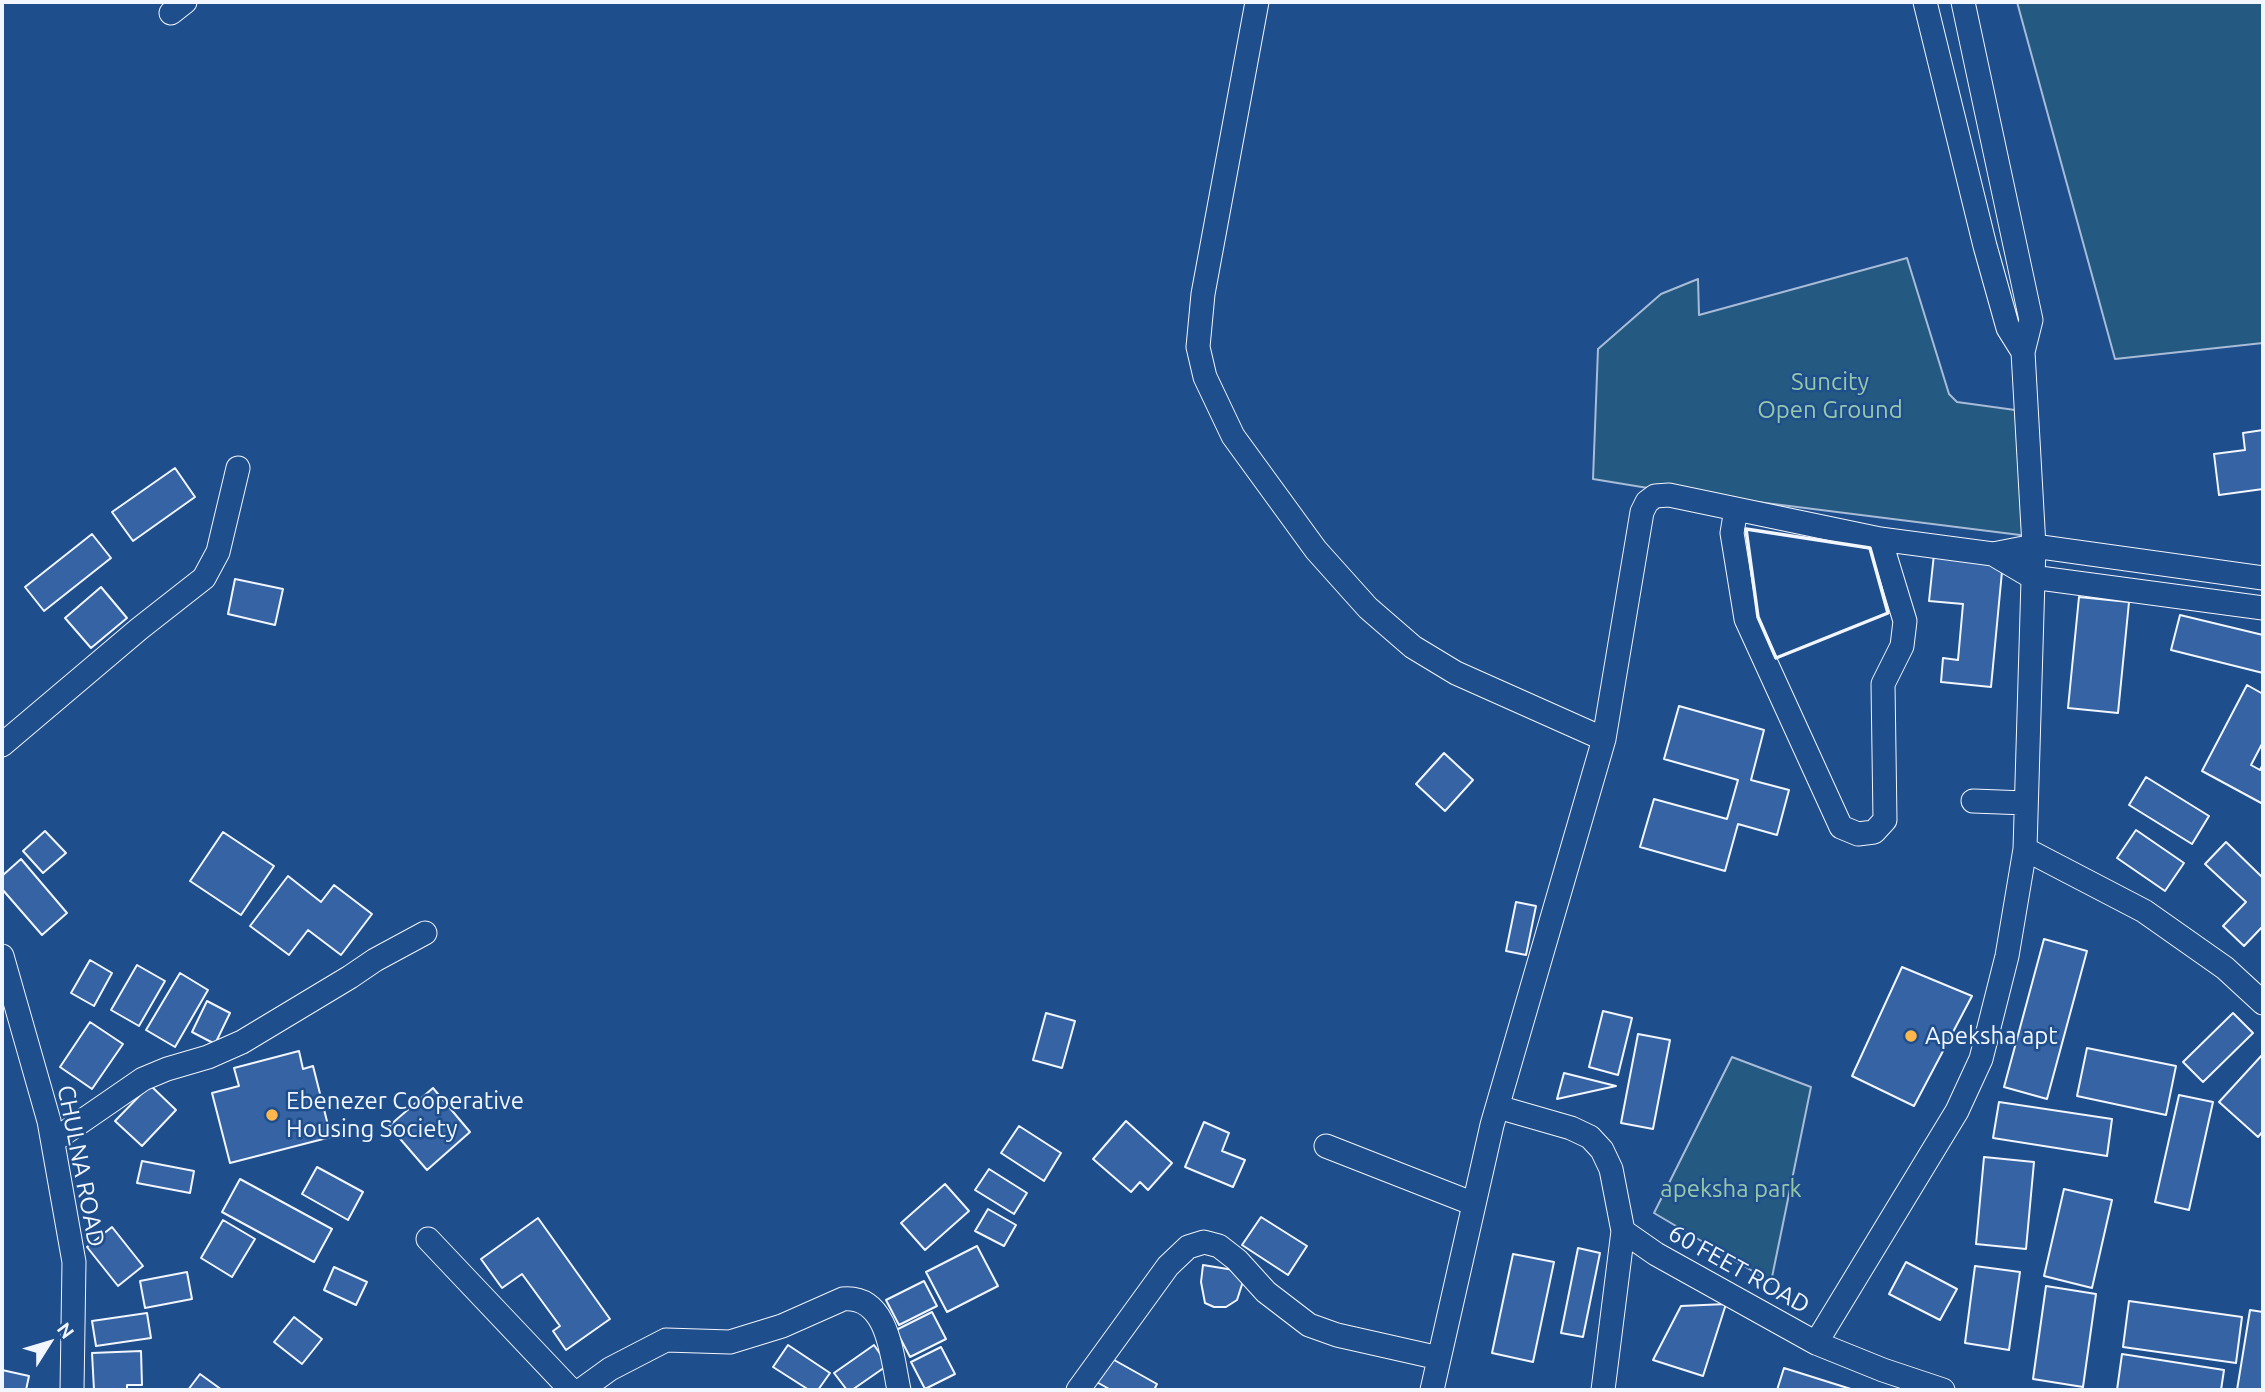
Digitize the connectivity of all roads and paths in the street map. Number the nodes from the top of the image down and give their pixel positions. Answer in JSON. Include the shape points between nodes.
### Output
{"nodes":[{"id":1,"x":1257,"y":2,"type":"edge"},
{"id":2,"x":1925,"y":2,"type":"edge"},
{"id":3,"x":1963,"y":2,"type":"edge"},
{"id":4,"x":2023,"y":352,"type":"junction"},
{"id":5,"x":238,"y":468,"type":"dead end"},
{"id":6,"x":1736,"y":509,"type":"junction"},
{"id":7,"x":1880,"y":539,"type":"junction"},
{"id":8,"x":2034,"y":546,"type":"junction"},
{"id":9,"x":1993,"y":554,"type":"junction"},
{"id":10,"x":2032,"y":577,"type":"junction"},
{"id":11,"x":2263,"y":578,"type":"edge"},
{"id":12,"x":2263,"y":607,"type":"edge"},
{"id":13,"x":1604,"y":739,"type":"junction"},
{"id":14,"x":2,"y":745,"type":"edge"},
{"id":15,"x":1973,"y":801,"type":"dead end"},
{"id":16,"x":2026,"y":803,"type":"junction"},
{"id":17,"x":2025,"y":849,"type":"junction"},
{"id":18,"x":425,"y":933,"type":"dead end"},
{"id":19,"x":2,"y":957,"type":"edge"},
{"id":20,"x":2263,"y":1003,"type":"edge"},
{"id":21,"x":1497,"y":1107,"type":"junction"},
{"id":22,"x":53,"y":1141,"type":"junction"},
{"id":23,"x":1325,"y":1146,"type":"dead end"},
{"id":24,"x":1474,"y":1204,"type":"junction"},
{"id":25,"x":1623,"y":1231,"type":"junction"},
{"id":26,"x":428,"y":1239,"type":"dead end"},
{"id":27,"x":1816,"y":1343,"type":"junction"},
{"id":28,"x":1440,"y":1358,"type":"junction"},
{"id":29,"x":72,"y":1390,"type":"edge"},
{"id":30,"x":570,"y":1390,"type":"edge"},
{"id":31,"x":581,"y":1390,"type":"edge"},
{"id":32,"x":899,"y":1390,"type":"edge"},
{"id":33,"x":1078,"y":1390,"type":"edge"},
{"id":34,"x":1432,"y":1390,"type":"edge"},
{"id":35,"x":1603,"y":1390,"type":"edge"},
{"id":36,"x":1943,"y":1390,"type":"edge"}],
"edges":[{"from":1,"to":13,"type":"street","via":[[1203,294],[1198,347],[1205,377],[1233,436],[1316,550],[1368,608],[1413,647],[1456,673]]},
{"from":2,"to":4,"type":"street","via":[[1985,246],[2008,328]]},
{"from":3,"to":4,"type":"street","via":[[2031,320]]},
{"from":4,"to":8,"type":"street"},
{"from":5,"to":14,"type":"street","via":[[218,552],[204,578]]},
{"from":6,"to":7,"type":"street"},
{"from":6,"to":7,"type":"street","via":[[1732,533],[1746,619],[1841,827],[1858,834],[1874,832],[1885,820],[1883,684],[1902,646],[1905,621]]},
{"from":6,"to":13,"type":"street","via":[[1669,495],[1647,502]]},
{"from":7,"to":9,"type":"street"},
{"from":8,"to":9,"type":"street"},
{"from":8,"to":10,"type":"street"},
{"from":8,"to":11,"type":"street"},
{"from":9,"to":10,"type":"street"},
{"from":10,"to":12,"type":"street"},
{"from":10,"to":16,"type":"street"},
{"from":13,"to":21,"type":"street"},
{"from":15,"to":16,"type":"street"},
{"from":16,"to":17,"type":"street"},
{"from":17,"to":20,"type":"street","via":[[2144,911],[2225,968]]},
{"from":17,"to":27,"type":"street","via":[[2007,956],[1981,1059],[1957,1111]]},
{"from":18,"to":22,"type":"street","via":[[242,1042],[143,1079]]},
{"from":19,"to":22,"type":"street","name":"CHULNA ROAD"},
{"from":21,"to":24,"type":"street"},
{"from":21,"to":25,"type":"street","via":[[1590,1137],[1611,1170]]},
{"from":22,"to":29,"type":"street","name":"CHULNA ROAD","via":[[74,1262]]},
{"from":23,"to":24,"type":"street"},
{"from":24,"to":28,"type":"street"},
{"from":25,"to":27,"type":"street","name":"60 FEET ROAD"},
{"from":25,"to":35,"type":"street"},
{"from":26,"to":30,"type":"street"},
{"from":27,"to":36,"type":"street","name":"60 FEET ROAD"},
{"from":28,"to":33,"type":"street","via":[[1309,1325],[1266,1292],[1220,1246],[1204,1242],[1188,1247],[1168,1266]]},
{"from":28,"to":34,"type":"street"},
{"from":31,"to":32,"type":"street","via":[[666,1340],[730,1342],[854,1298],[880,1316]]}]}
